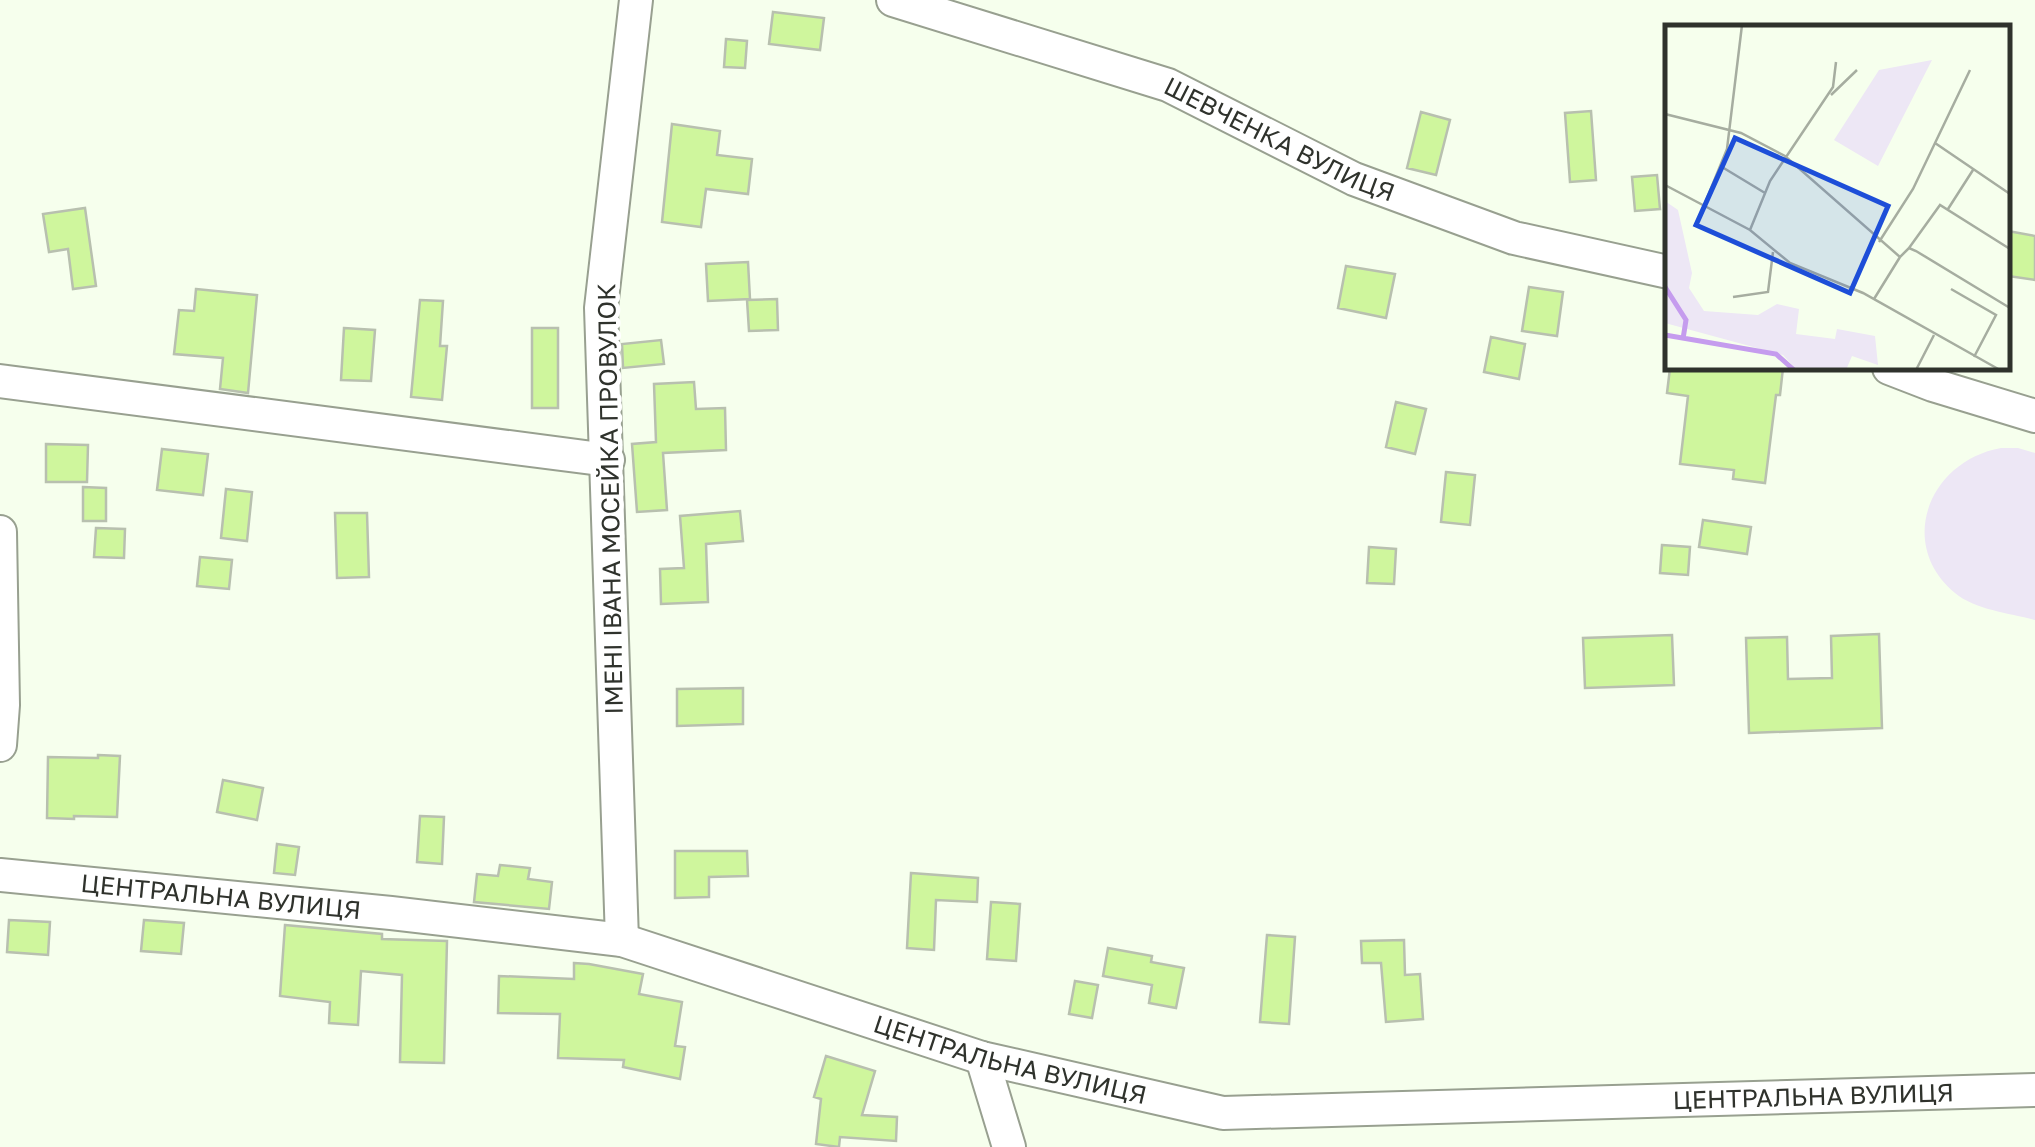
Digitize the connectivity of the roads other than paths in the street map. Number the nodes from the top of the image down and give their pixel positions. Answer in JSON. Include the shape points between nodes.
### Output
{"nodes":[{"id":1,"x":636,"y":0,"type":"edge"},
{"id":2,"x":892,"y":0,"type":"edge"},
{"id":3,"x":1665,"y":271,"type":"edge"},
{"id":4,"x":1894,"y":370,"type":"edge"},
{"id":5,"x":0,"y":381,"type":"edge"},
{"id":6,"x":2035,"y":416,"type":"edge"},
{"id":7,"x":608,"y":460,"type":"junction"},
{"id":8,"x":0,"y":532,"type":"edge"},
{"id":9,"x":0,"y":745,"type":"edge"},
{"id":10,"x":0,"y":876,"type":"edge"},
{"id":11,"x":622,"y":940,"type":"junction"},
{"id":12,"x":982,"y":1058,"type":"junction"},
{"id":13,"x":2035,"y":1090,"type":"edge"},
{"id":14,"x":1009,"y":1147,"type":"edge"}],
"edges":[{"from":1,"to":7,"type":"street","name":"ІМЕНІ ІВАНА МОСЕЙКА ПРОВУЛОК","via":[[601,308]]},
{"from":2,"to":3,"type":"street","name":"ШЕВЧЕНКА ВУЛИЦЯ","via":[[1168,85],[1354,179],[1514,238]]},
{"from":4,"to":6,"type":"street"},
{"from":5,"to":7,"type":"street"},
{"from":7,"to":11,"type":"street","name":"ІМЕНІ ІВАНА МОСЕЙКА ПРОВУЛОК"},
{"from":8,"to":9,"type":"street"},
{"from":10,"to":11,"type":"street","name":"ЦЕНТРАЛЬНА ВУЛИЦЯ"},
{"from":11,"to":12,"type":"street","name":"ЦЕНТРАЛЬНА ВУЛИЦЯ"},
{"from":12,"to":13,"type":"street","name":"ЦЕНТРАЛЬНА ВУЛИЦЯ","via":[[1223,1114]]},
{"from":12,"to":14,"type":"street"}]}
